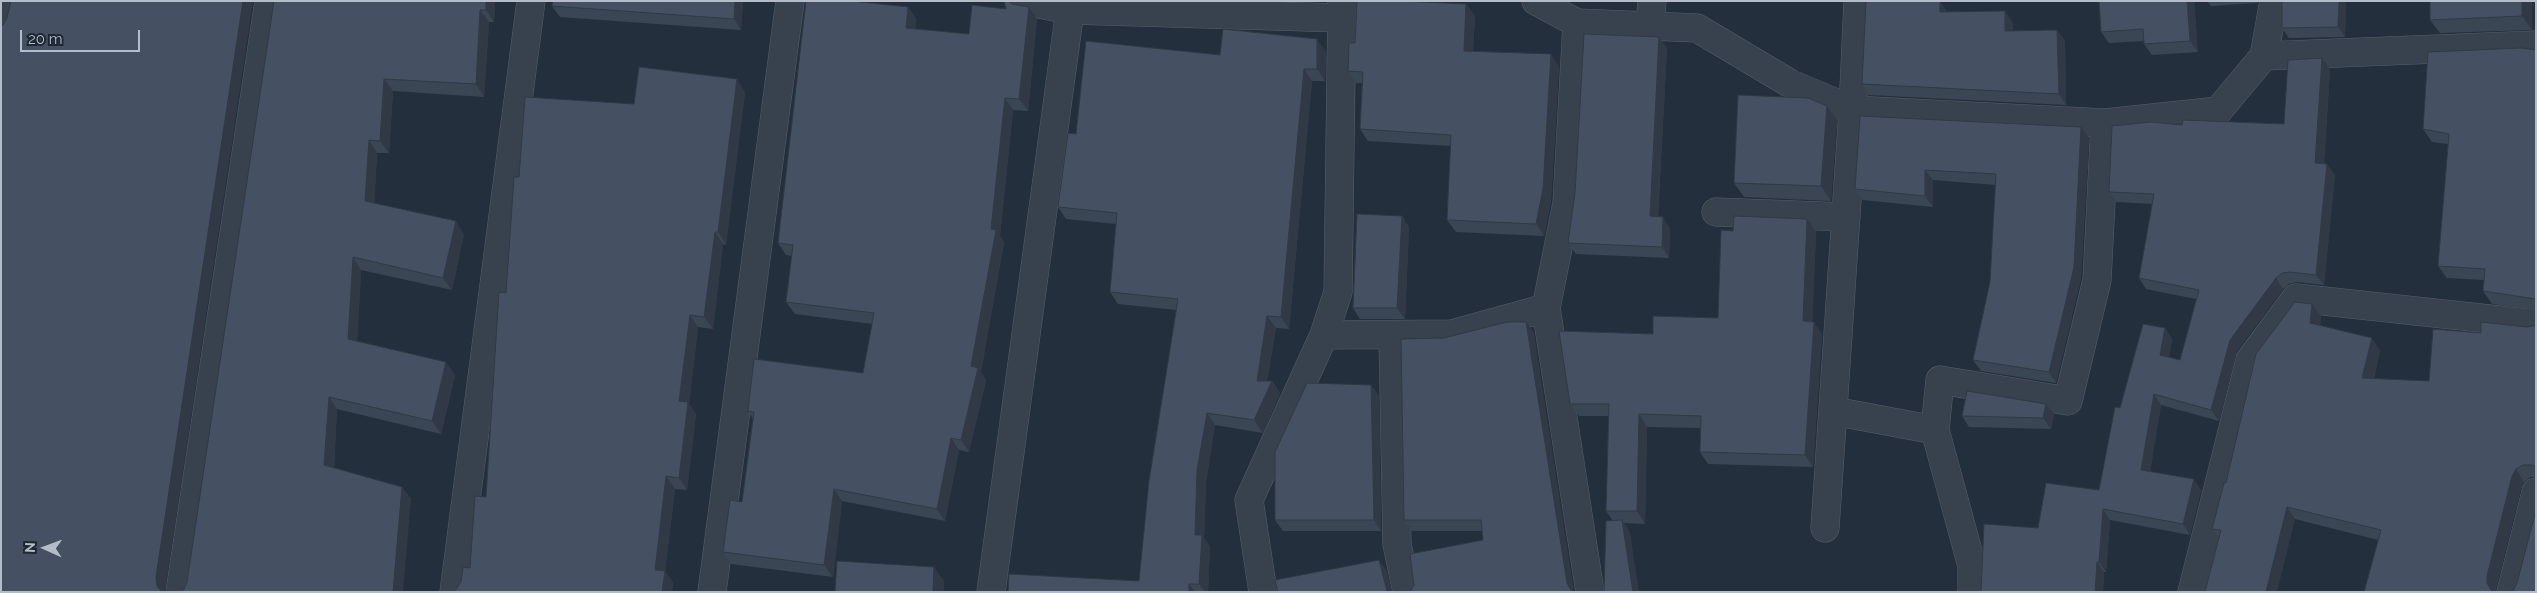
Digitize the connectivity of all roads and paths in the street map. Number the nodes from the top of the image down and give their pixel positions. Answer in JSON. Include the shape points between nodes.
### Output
{"nodes":[{"id":1,"x":8,"y":1,"type":"edge"},
{"id":2,"x":269,"y":1,"type":"edge"},
{"id":3,"x":531,"y":1,"type":"edge"},
{"id":4,"x":790,"y":1,"type":"edge"},
{"id":5,"x":1024,"y":1,"type":"edge"},
{"id":6,"x":1536,"y":1,"type":"edge"},
{"id":7,"x":1858,"y":1,"type":"edge"},
{"id":8,"x":2274,"y":1,"type":"edge"},
{"id":9,"x":1070,"y":10,"type":"junction"},
{"id":10,"x":1342,"y":10,"type":"edge"},
{"id":11,"x":1651,"y":14,"type":"edge"},
{"id":12,"x":1577,"y":24,"type":"junction"},
{"id":13,"x":1,"y":26,"type":"edge"},
{"id":14,"x":2536,"y":45,"type":"edge"},
{"id":15,"x":2264,"y":56,"type":"junction"},
{"id":16,"x":1853,"y":110,"type":"junction"},
{"id":17,"x":2105,"y":123,"type":"junction"},
{"id":18,"x":1716,"y":212,"type":"dead end"},
{"id":19,"x":1846,"y":216,"type":"junction"},
{"id":20,"x":1546,"y":308,"type":"junction"},
{"id":21,"x":2536,"y":324,"type":"edge"},
{"id":22,"x":1324,"y":335,"type":"junction"},
{"id":23,"x":1393,"y":336,"type":"junction"},
{"id":24,"x":1833,"y":411,"type":"junction"},
{"id":25,"x":1935,"y":430,"type":"junction"},
{"id":26,"x":2536,"y":492,"type":"edge"},
{"id":27,"x":1825,"y":528,"type":"dead end"},
{"id":28,"x":180,"y":592,"type":"edge"},
{"id":29,"x":454,"y":592,"type":"edge"},
{"id":30,"x":712,"y":592,"type":"edge"},
{"id":31,"x":990,"y":592,"type":"edge"},
{"id":32,"x":1263,"y":592,"type":"edge"},
{"id":33,"x":1407,"y":592,"type":"edge"},
{"id":34,"x":1590,"y":592,"type":"edge"},
{"id":35,"x":1972,"y":592,"type":"edge"},
{"id":36,"x":2192,"y":592,"type":"edge"},
{"id":37,"x":2511,"y":592,"type":"edge"}],
"edges":[{"from":1,"to":13,"type":"street"},
{"from":2,"to":28,"type":"street"},
{"from":3,"to":29,"type":"street"},
{"from":4,"to":30,"type":"street"},
{"from":5,"to":9,"type":"street"},
{"from":6,"to":12,"type":"street"},
{"from":7,"to":16,"type":"street"},
{"from":8,"to":15,"type":"street"},
{"from":9,"to":10,"type":"street"},
{"from":9,"to":31,"type":"street"},
{"from":10,"to":22,"type":"street","via":[[1338,292]]},
{"from":11,"to":12,"type":"street"},
{"from":11,"to":16,"type":"street","via":[[1698,28],[1791,84]]},
{"from":12,"to":20,"type":"street","via":[[1567,203]]},
{"from":14,"to":15,"type":"street"},
{"from":15,"to":17,"type":"street","via":[[2218,110]]},
{"from":16,"to":17,"type":"street"},
{"from":16,"to":19,"type":"street"},
{"from":17,"to":25,"type":"street","via":[[2097,280],[2068,401],[1940,380]]},
{"from":18,"to":19,"type":"street"},
{"from":19,"to":24,"type":"street"},
{"from":20,"to":23,"type":"street","via":[[1452,334]]},
{"from":20,"to":34,"type":"street"},
{"from":21,"to":36,"type":"street","via":[[2296,298],[2250,360]]},
{"from":22,"to":23,"type":"street"},
{"from":22,"to":32,"type":"street","via":[[1249,500]]},
{"from":23,"to":33,"type":"street","via":[[1397,544]]},
{"from":24,"to":25,"type":"street"},
{"from":24,"to":27,"type":"street"},
{"from":25,"to":35,"type":"street","via":[[1972,566]]},
{"from":26,"to":37,"type":"street"}]}
